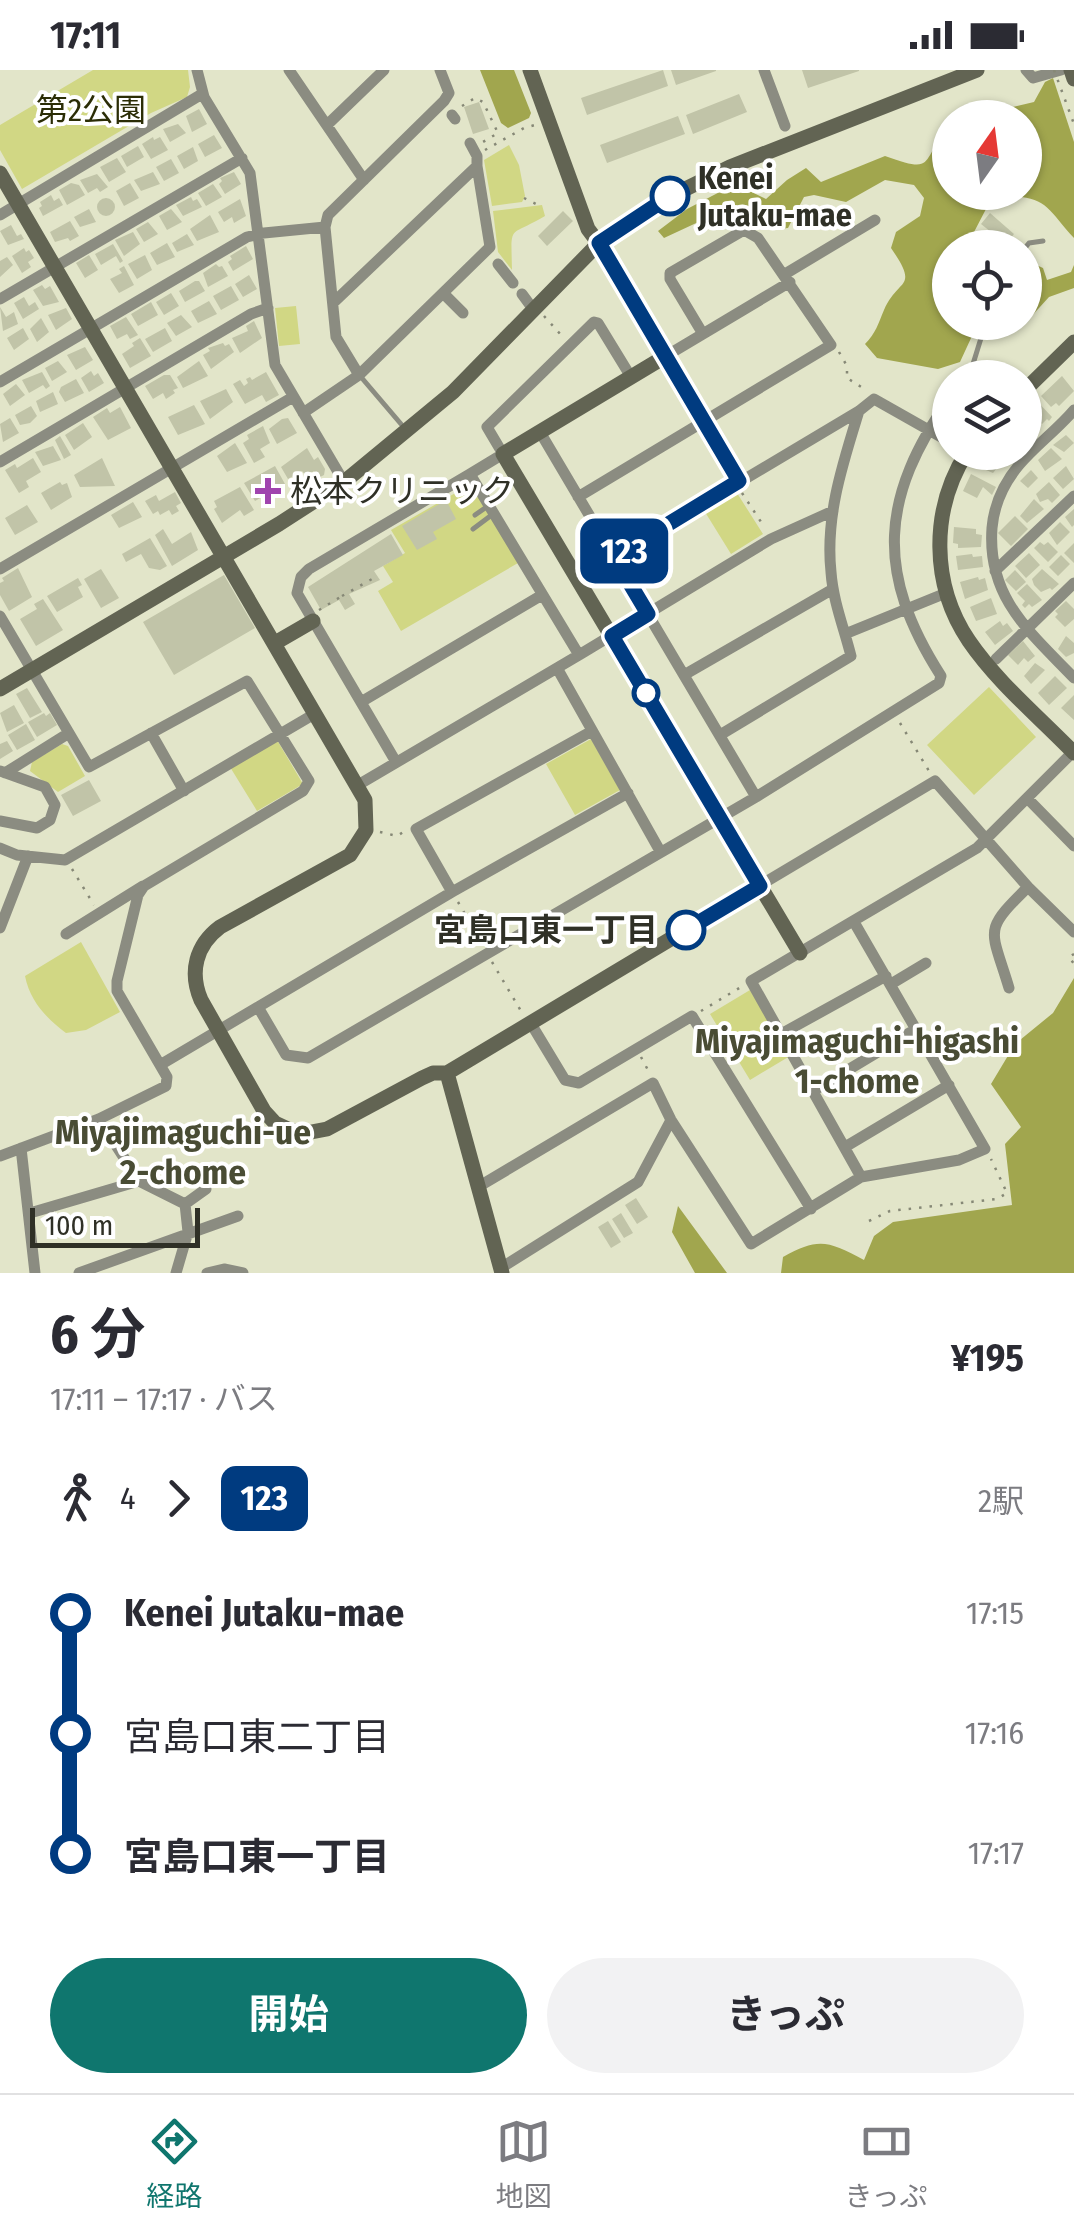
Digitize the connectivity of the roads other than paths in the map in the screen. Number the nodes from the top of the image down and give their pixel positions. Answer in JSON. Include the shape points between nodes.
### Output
{"nodes":[{"id":1,"x":197,"y":70,"type":"edge"},
{"id":2,"x":289,"y":70,"type":"edge"},
{"id":3,"x":384,"y":70,"type":"edge"},
{"id":4,"x":440,"y":70,"type":"edge"},
{"id":5,"x":530,"y":70,"type":"edge"},
{"id":6,"x":764,"y":70,"type":"edge"},
{"id":7,"x":977,"y":70,"type":"edge"},
{"id":8,"x":1026,"y":70,"type":"edge"},
{"id":9,"x":1058,"y":70,"type":"edge"},
{"id":10,"x":1071,"y":70,"type":"edge"},
{"id":11,"x":1074,"y":79,"type":"edge"},
{"id":12,"x":202,"y":94,"type":"junction"},
{"id":13,"x":326,"y":125,"type":"junction"},
{"id":14,"x":784,"y":126,"type":"dead end"},
{"id":15,"x":242,"y":158,"type":"junction"},
{"id":16,"x":0,"y":173,"type":"edge"},
{"id":17,"x":364,"y":180,"type":"junction"},
{"id":18,"x":18,"y":204,"type":"junction"},
{"id":19,"x":0,"y":215,"type":"edge"},
{"id":20,"x":875,"y":220,"type":"dead end"},
{"id":21,"x":325,"y":227,"type":"junction"},
{"id":22,"x":258,"y":234,"type":"junction"},
{"id":23,"x":599,"y":243,"type":"junction"},
{"id":24,"x":494,"y":256,"type":"junction"},
{"id":25,"x":55,"y":267,"type":"junction"},
{"id":26,"x":788,"y":278,"type":"junction"},
{"id":27,"x":513,"y":283,"type":"dead end"},
{"id":28,"x":443,"y":293,"type":"junction"},
{"id":29,"x":522,"y":294,"type":"dead end"},
{"id":30,"x":0,"y":299,"type":"edge"},
{"id":31,"x":332,"y":303,"type":"junction"},
{"id":32,"x":268,"y":308,"type":"junction"},
{"id":33,"x":538,"y":311,"type":"junction"},
{"id":34,"x":463,"y":313,"type":"dead end"},
{"id":35,"x":91,"y":329,"type":"junction"},
{"id":36,"x":704,"y":334,"type":"junction"},
{"id":37,"x":1071,"y":350,"type":"edge"},
{"id":38,"x":666,"y":356,"type":"junction"},
{"id":39,"x":360,"y":375,"type":"junction"},
{"id":40,"x":1042,"y":375,"type":"edge"},
{"id":41,"x":631,"y":378,"type":"junction"},
{"id":42,"x":0,"y":382,"type":"edge"},
{"id":43,"x":125,"y":388,"type":"junction"},
{"id":44,"x":293,"y":397,"type":"junction"},
{"id":45,"x":859,"y":411,"type":"junction"},
{"id":46,"x":302,"y":412,"type":"junction"},
{"id":47,"x":1072,"y":418,"type":"edge"},
{"id":48,"x":704,"y":422,"type":"junction"},
{"id":49,"x":401,"y":424,"type":"dead end"},
{"id":50,"x":931,"y":430,"type":"joint"},
{"id":51,"x":540,"y":432,"type":"junction"},
{"id":52,"x":503,"y":454,"type":"junction"},
{"id":53,"x":0,"y":462,"type":"edge"},
{"id":54,"x":172,"y":468,"type":"junction"},
{"id":55,"x":958,"y":470,"type":"edge"},
{"id":56,"x":470,"y":474,"type":"junction"},
{"id":57,"x":344,"y":482,"type":"junction"},
{"id":58,"x":738,"y":482,"type":"junction"},
{"id":59,"x":1074,"y":496,"type":"edge"},
{"id":60,"x":578,"y":497,"type":"junction"},
{"id":61,"x":491,"y":510,"type":"junction"},
{"id":62,"x":834,"y":511,"type":"junction"},
{"id":63,"x":475,"y":516,"type":"dead end"},
{"id":64,"x":472,"y":529,"type":"dead end"},
{"id":65,"x":225,"y":556,"type":"junction"},
{"id":66,"x":614,"y":557,"type":"junction"},
{"id":67,"x":0,"y":570,"type":"edge"},
{"id":68,"x":994,"y":571,"type":"junction"},
{"id":69,"x":1074,"y":584,"type":"edge"},
{"id":70,"x":833,"y":589,"type":"junction"},
{"id":71,"x":946,"y":593,"type":"junction"},
{"id":72,"x":542,"y":596,"type":"junction"},
{"id":73,"x":906,"y":610,"type":"junction"},
{"id":74,"x":318,"y":614,"type":"junction"},
{"id":75,"x":648,"y":614,"type":"junction"},
{"id":76,"x":0,"y":616,"type":"edge"},
{"id":77,"x":1026,"y":628,"type":"junction"},
{"id":78,"x":845,"y":634,"type":"junction"},
{"id":79,"x":612,"y":636,"type":"junction"},
{"id":80,"x":275,"y":642,"type":"junction"},
{"id":81,"x":579,"y":655,"type":"junction"},
{"id":82,"x":996,"y":659,"type":"dead end"},
{"id":83,"x":557,"y":668,"type":"junction"},
{"id":84,"x":32,"y":670,"type":"junction"},
{"id":85,"x":1073,"y":674,"type":"edge"},
{"id":86,"x":684,"y":676,"type":"junction"},
{"id":87,"x":0,"y":689,"type":"edge"},
{"id":88,"x":362,"y":702,"type":"junction"},
{"id":89,"x":316,"y":714,"type":"junction"},
{"id":90,"x":592,"y":731,"type":"junction"},
{"id":91,"x":68,"y":733,"type":"junction"},
{"id":92,"x":151,"y":733,"type":"junction"},
{"id":93,"x":280,"y":734,"type":"junction"},
{"id":94,"x":720,"y":735,"type":"junction"},
{"id":95,"x":1074,"y":752,"type":"edge"},
{"id":96,"x":396,"y":762,"type":"junction"},
{"id":97,"x":2,"y":772,"type":"edge"},
{"id":98,"x":358,"y":785,"type":"junction"},
{"id":99,"x":184,"y":791,"type":"junction"},
{"id":100,"x":628,"y":793,"type":"junction"},
{"id":101,"x":756,"y":796,"type":"junction"},
{"id":102,"x":1028,"y":798,"type":"junction"},
{"id":103,"x":719,"y":818,"type":"junction"},
{"id":104,"x":0,"y":821,"type":"edge"},
{"id":105,"x":986,"y":839,"type":"junction"},
{"id":106,"x":1074,"y":846,"type":"edge"},
{"id":107,"x":0,"y":848,"type":"edge"},
{"id":108,"x":660,"y":851,"type":"junction"},
{"id":109,"x":28,"y":856,"type":"junction"},
{"id":110,"x":144,"y":886,"type":"junction"},
{"id":111,"x":760,"y":886,"type":"junction"},
{"id":112,"x":1028,"y":887,"type":"junction"},
{"id":113,"x":452,"y":892,"type":"junction"},
{"id":114,"x":854,"y":922,"type":"junction"},
{"id":115,"x":0,"y":928,"type":"edge"},
{"id":116,"x":1074,"y":932,"type":"edge"},
{"id":117,"x":66,"y":934,"type":"dead end"},
{"id":118,"x":800,"y":953,"type":"junction"},
{"id":119,"x":926,"y":963,"type":"dead end"},
{"id":120,"x":888,"y":980,"type":"junction"},
{"id":121,"x":1009,"y":988,"type":"dead end"},
{"id":122,"x":258,"y":1007,"type":"junction"},
{"id":123,"x":526,"y":1019,"type":"junction"},
{"id":124,"x":916,"y":1029,"type":"junction"},
{"id":125,"x":218,"y":1030,"type":"junction"},
{"id":126,"x":781,"y":1034,"type":"junction"},
{"id":127,"x":160,"y":1065,"type":"junction"},
{"id":128,"x":447,"y":1073,"type":"junction"},
{"id":129,"x":949,"y":1085,"type":"junction"},
{"id":130,"x":813,"y":1091,"type":"junction"},
{"id":131,"x":99,"y":1120,"type":"junction"},
{"id":132,"x":671,"y":1120,"type":"junction"},
{"id":133,"x":845,"y":1147,"type":"junction"},
{"id":134,"x":21,"y":1148,"type":"junction"},
{"id":135,"x":0,"y":1156,"type":"edge"},
{"id":136,"x":861,"y":1177,"type":"junction"},
{"id":137,"x":139,"y":1181,"type":"junction"},
{"id":138,"x":478,"y":1187,"type":"junction"},
{"id":139,"x":206,"y":1190,"type":"dead end"},
{"id":140,"x":185,"y":1204,"type":"junction"},
{"id":141,"x":811,"y":1209,"type":"junction"},
{"id":142,"x":30,"y":1213,"type":"junction"},
{"id":143,"x":238,"y":1216,"type":"dead end"},
{"id":144,"x":188,"y":1232,"type":"junction"},
{"id":145,"x":502,"y":1271,"type":"edge"},
{"id":146,"x":35,"y":1273,"type":"edge"},
{"id":147,"x":79,"y":1273,"type":"edge"},
{"id":148,"x":176,"y":1273,"type":"edge"},
{"id":149,"x":208,"y":1273,"type":"edge"},
{"id":150,"x":243,"y":1273,"type":"edge"}],
"edges":[{"from":1,"to":12,"type":"street"},
{"from":2,"to":13,"type":"street"},
{"from":3,"to":13,"type":"street"},
{"from":4,"to":17,"type":"street","via":[[450,112]]},
{"from":5,"to":23,"type":"street","via":[[544,123]]},
{"from":6,"to":14,"type":"street"},
{"from":7,"to":23,"type":"street","via":[[707,176]]},
{"from":8,"to":9,"type":"street","via":[[1033,78]]},
{"from":10,"to":11,"type":"street"},
{"from":12,"to":15,"type":"street"},
{"from":12,"to":18,"type":"street"},
{"from":13,"to":17,"type":"street"},
{"from":15,"to":22,"type":"street","via":[[251,175]]},
{"from":15,"to":25,"type":"street"},
{"from":16,"to":18,"type":"street"},
{"from":17,"to":21,"type":"street","via":[[328,215]]},
{"from":18,"to":19,"type":"street"},
{"from":18,"to":25,"type":"street"},
{"from":20,"to":26,"type":"street"},
{"from":21,"to":22,"type":"street"},
{"from":21,"to":31,"type":"street"},
{"from":22,"to":32,"type":"street"},
{"from":22,"to":35,"type":"street"},
{"from":23,"to":33,"type":"street"},
{"from":23,"to":38,"type":"street"},
{"from":24,"to":27,"type":"street"},
{"from":24,"to":28,"type":"street"},
{"from":24,"to":31,"type":"street","via":[[481,152]]},
{"from":25,"to":30,"type":"street"},
{"from":25,"to":35,"type":"street"},
{"from":26,"to":36,"type":"street"},
{"from":26,"to":36,"type":"street","via":[[744,230],[670,273]]},
{"from":26,"to":48,"type":"street","via":[[831,344]]},
{"from":28,"to":34,"type":"street"},
{"from":28,"to":39,"type":"street"},
{"from":29,"to":33,"type":"street"},
{"from":31,"to":39,"type":"street","via":[[336,337]]},
{"from":32,"to":43,"type":"street"},
{"from":32,"to":44,"type":"street","via":[[274,362]]},
{"from":33,"to":57,"type":"street"},
{"from":35,"to":42,"type":"street"},
{"from":35,"to":43,"type":"street"},
{"from":36,"to":38,"type":"street"},
{"from":37,"to":40,"type":"street"},
{"from":38,"to":41,"type":"street"},
{"from":38,"to":48,"type":"street"},
{"from":39,"to":46,"type":"street"},
{"from":39,"to":49,"type":"lane"},
{"from":41,"to":51,"type":"street"},
{"from":41,"to":52,"type":"street","via":[[594,322],[487,427]]},
{"from":43,"to":53,"type":"street"},
{"from":43,"to":54,"type":"street"},
{"from":44,"to":46,"type":"street"},
{"from":44,"to":54,"type":"street"},
{"from":45,"to":50,"type":"street","via":[[874,399]]},
{"from":45,"to":58,"type":"street"},
{"from":45,"to":62,"type":"street","via":[[836,482]]},
{"from":46,"to":57,"type":"street"},
{"from":47,"to":68,"type":"street","via":[[1019,465],[1000,495],[993,516]]},
{"from":48,"to":58,"type":"street"},
{"from":48,"to":60,"type":"street"},
{"from":50,"to":73,"type":"street","via":[[910,466],[896,519],[894,565]]},
{"from":51,"to":52,"type":"street"},
{"from":51,"to":60,"type":"street"},
{"from":52,"to":56,"type":"street"},
{"from":52,"to":79,"type":"street"},
{"from":54,"to":65,"type":"street"},
{"from":54,"to":67,"type":"street"},
{"from":55,"to":71,"type":"street","via":[[940,524]]},
{"from":56,"to":61,"type":"street"},
{"from":56,"to":74,"type":"street","via":[[300,576],[297,593]]},
{"from":57,"to":65,"type":"street"},
{"from":58,"to":66,"type":"street"},
{"from":59,"to":68,"type":"street"},
{"from":60,"to":66,"type":"street"},
{"from":61,"to":63,"type":"lane"},
{"from":61,"to":64,"type":"lane"},
{"from":61,"to":72,"type":"street"},
{"from":62,"to":70,"type":"street"},
{"from":62,"to":75,"type":"street"},
{"from":65,"to":80,"type":"street"},
{"from":65,"to":84,"type":"street"},
{"from":66,"to":75,"type":"street"},
{"from":68,"to":77,"type":"street"},
{"from":69,"to":77,"type":"street"},
{"from":70,"to":78,"type":"street"},
{"from":70,"to":86,"type":"street"},
{"from":71,"to":73,"type":"street"},
{"from":71,"to":95,"type":"street","via":[[980,655]]},
{"from":72,"to":81,"type":"street"},
{"from":72,"to":88,"type":"street"},
{"from":73,"to":78,"type":"street"},
{"from":73,"to":101,"type":"street","via":[[939,683]]},
{"from":74,"to":80,"type":"street"},
{"from":74,"to":88,"type":"street"},
{"from":75,"to":79,"type":"street"},
{"from":75,"to":86,"type":"street"},
{"from":76,"to":84,"type":"street"},
{"from":77,"to":82,"type":"street"},
{"from":77,"to":85,"type":"street"},
{"from":78,"to":94,"type":"street","via":[[851,656]]},
{"from":79,"to":81,"type":"street"},
{"from":79,"to":103,"type":"street"},
{"from":80,"to":89,"type":"street"},
{"from":81,"to":83,"type":"street"},
{"from":83,"to":90,"type":"street"},
{"from":83,"to":96,"type":"street"},
{"from":84,"to":87,"type":"street"},
{"from":84,"to":91,"type":"street"},
{"from":86,"to":94,"type":"street"},
{"from":88,"to":96,"type":"street"},
{"from":89,"to":93,"type":"street"},
{"from":89,"to":98,"type":"street"},
{"from":90,"to":100,"type":"street"},
{"from":90,"to":113,"type":"street","via":[[416,830]]},
{"from":91,"to":92,"type":"street","via":[[88,767]]},
{"from":91,"to":97,"type":"street"},
{"from":92,"to":93,"type":"street","via":[[247,681]]},
{"from":92,"to":99,"type":"street"},
{"from":93,"to":99,"type":"street"},
{"from":93,"to":110,"type":"street","via":[[308,788]]},
{"from":94,"to":101,"type":"street"},
{"from":95,"to":102,"type":"street"},
{"from":96,"to":98,"type":"street"},
{"from":97,"to":104,"type":"street","via":[[45,787],[54,810],[37,828]]},
{"from":98,"to":125,"type":"street","via":[[368,818],[354,851],[220,927],[202,947],[196,987]]},
{"from":99,"to":109,"type":"street","via":[[65,860]]},
{"from":100,"to":108,"type":"street"},
{"from":100,"to":113,"type":"street"},
{"from":101,"to":103,"type":"street"},
{"from":102,"to":105,"type":"street"},
{"from":102,"to":106,"type":"street"},
{"from":103,"to":108,"type":"street"},
{"from":103,"to":111,"type":"street"},
{"from":105,"to":111,"type":"street","via":[[935,781]]},
{"from":105,"to":112,"type":"street"},
{"from":105,"to":114,"type":"street"},
{"from":107,"to":109,"type":"street"},
{"from":108,"to":122,"type":"street","via":[[308,1058],[286,1055]]},
{"from":109,"to":115,"type":"street"},
{"from":110,"to":117,"type":"street"},
{"from":110,"to":127,"type":"street","via":[[117,991]]},
{"from":111,"to":118,"type":"street"},
{"from":111,"to":123,"type":"street"},
{"from":112,"to":116,"type":"street"},
{"from":112,"to":121,"type":"street","via":[[994,925]]},
{"from":113,"to":122,"type":"street"},
{"from":114,"to":118,"type":"street"},
{"from":114,"to":120,"type":"street"},
{"from":118,"to":126,"type":"street","via":[[751,981]]},
{"from":119,"to":120,"type":"street"},
{"from":120,"to":124,"type":"street"},
{"from":120,"to":126,"type":"street"},
{"from":122,"to":125,"type":"street"},
{"from":123,"to":128,"type":"street"},
{"from":123,"to":141,"type":"street","via":[[565,1080],[579,1084],[692,1016]]},
{"from":124,"to":129,"type":"street"},
{"from":124,"to":130,"type":"street"},
{"from":125,"to":127,"type":"street"},
{"from":125,"to":128,"type":"street","via":[[267,1115],[300,1133],[327,1129],[422,1078]]},
{"from":126,"to":130,"type":"street"},
{"from":127,"to":131,"type":"street","via":[[166,1086]]},
{"from":128,"to":138,"type":"street"},
{"from":129,"to":133,"type":"street"},
{"from":129,"to":136,"type":"street","via":[[985,1149],[959,1160]]},
{"from":130,"to":133,"type":"street"},
{"from":131,"to":134,"type":"street"},
{"from":131,"to":137,"type":"street"},
{"from":132,"to":138,"type":"street","via":[[653,1083]]},
{"from":132,"to":141,"type":"street","via":[[751,1244]]},
{"from":132,"to":145,"type":"street","via":[[638,1182]]},
{"from":133,"to":136,"type":"street"},
{"from":134,"to":135,"type":"street"},
{"from":134,"to":142,"type":"street"},
{"from":136,"to":141,"type":"street"},
{"from":137,"to":140,"type":"street"},
{"from":137,"to":142,"type":"street"},
{"from":138,"to":145,"type":"street"},
{"from":139,"to":140,"type":"street"},
{"from":140,"to":144,"type":"street"},
{"from":142,"to":146,"type":"street"},
{"from":143,"to":144,"type":"street"},
{"from":144,"to":147,"type":"street"},
{"from":144,"to":148,"type":"street"},
{"from":149,"to":150,"type":"street"}]}
